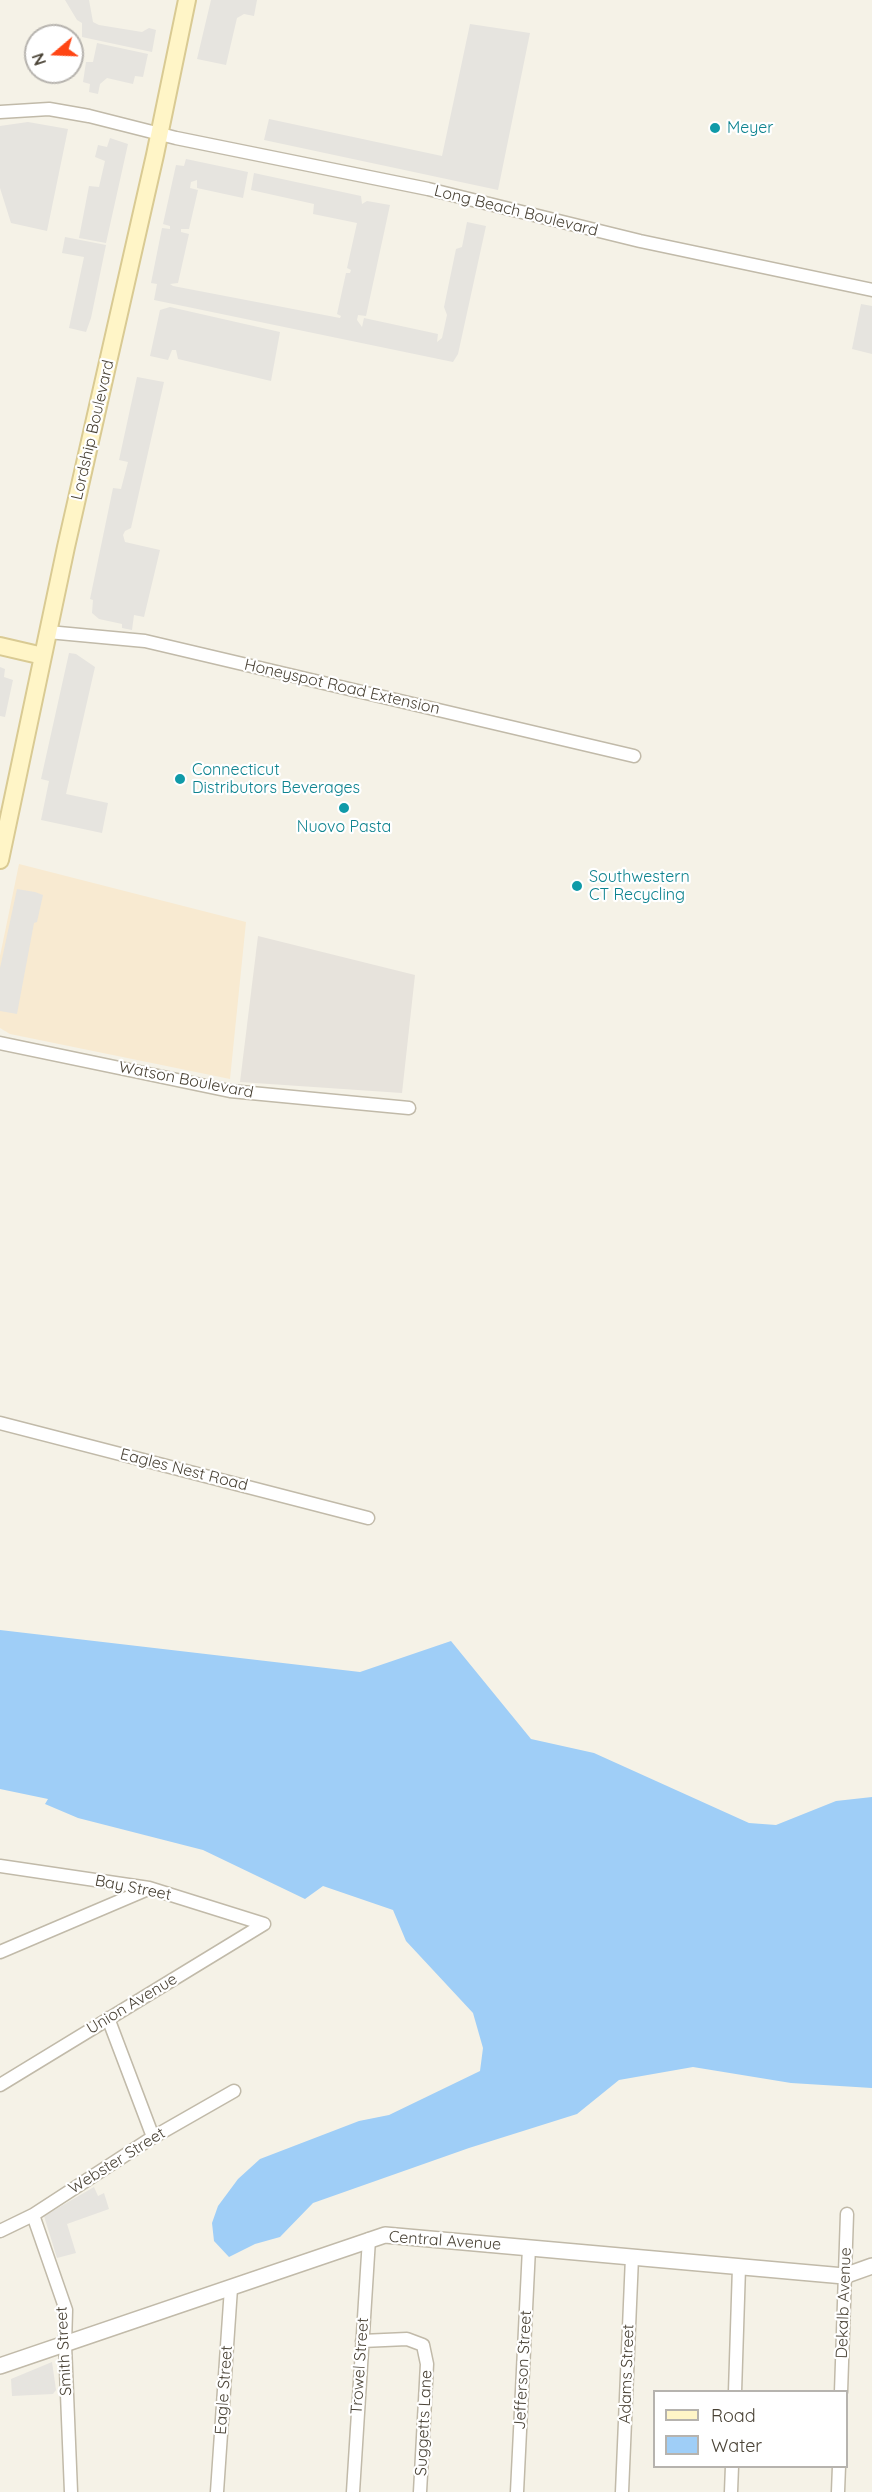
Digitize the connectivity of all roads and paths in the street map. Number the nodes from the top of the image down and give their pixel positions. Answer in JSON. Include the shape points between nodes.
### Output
{"nodes":[{"id":1,"x":187,"y":0,"type":"edge"},
{"id":2,"x":0,"y":112,"type":"edge"},
{"id":3,"x":160,"y":134,"type":"junction"},
{"id":4,"x":872,"y":290,"type":"edge"},
{"id":5,"x":48,"y":632,"type":"junction"},
{"id":6,"x":0,"y":646,"type":"edge"},
{"id":7,"x":43,"y":656,"type":"junction"},
{"id":8,"x":634,"y":756,"type":"dead end"},
{"id":9,"x":0,"y":860,"type":"edge"},
{"id":10,"x":0,"y":1043,"type":"edge"},
{"id":11,"x":409,"y":1108,"type":"dead end"},
{"id":12,"x":0,"y":1423,"type":"edge"},
{"id":13,"x":368,"y":1518,"type":"dead end"},
{"id":14,"x":0,"y":1866,"type":"edge"},
{"id":15,"x":149,"y":1888,"type":"junction"},
{"id":16,"x":264,"y":1924,"type":"joint"},
{"id":17,"x":0,"y":1952,"type":"edge"},
{"id":18,"x":108,"y":2018,"type":"junction"},
{"id":19,"x":0,"y":2085,"type":"edge"},
{"id":20,"x":234,"y":2091,"type":"dead end"},
{"id":21,"x":153,"y":2138,"type":"junction"},
{"id":22,"x":847,"y":2214,"type":"dead end"},
{"id":23,"x":33,"y":2215,"type":"junction"},
{"id":24,"x":0,"y":2232,"type":"edge"},
{"id":25,"x":369,"y":2240,"type":"junction"},
{"id":26,"x":529,"y":2248,"type":"junction"},
{"id":27,"x":632,"y":2257,"type":"junction"},
{"id":28,"x":872,"y":2266,"type":"edge"},
{"id":29,"x":739,"y":2267,"type":"junction"},
{"id":30,"x":844,"y":2276,"type":"junction"},
{"id":31,"x":231,"y":2288,"type":"junction"},
{"id":32,"x":362,"y":2341,"type":"junction"},
{"id":33,"x":64,"y":2345,"type":"junction"},
{"id":34,"x":0,"y":2366,"type":"edge"},
{"id":35,"x":735,"y":2390,"type":"edge"},
{"id":36,"x":841,"y":2390,"type":"edge"},
{"id":37,"x":732,"y":2468,"type":"edge"},
{"id":38,"x":838,"y":2468,"type":"edge"},
{"id":39,"x":71,"y":2492,"type":"edge"},
{"id":40,"x":217,"y":2492,"type":"edge"},
{"id":41,"x":353,"y":2492,"type":"edge"},
{"id":42,"x":420,"y":2492,"type":"edge"},
{"id":43,"x":517,"y":2492,"type":"edge"},
{"id":44,"x":622,"y":2492,"type":"edge"},
{"id":45,"x":731,"y":2492,"type":"edge"},
{"id":46,"x":838,"y":2492,"type":"edge"}],
"edges":[{"from":1,"to":3,"type":"main road","name":"Lordship Boulevard"},
{"from":2,"to":3,"type":"street","name":"Long Beach Boulevard","via":[[49,109]]},
{"from":3,"to":4,"type":"street","name":"Long Beach Boulevard","via":[[428,189],[640,241]]},
{"from":3,"to":5,"type":"main road","name":"Lordship Boulevard"},
{"from":5,"to":7,"type":"main road","name":"Lordship Boulevard"},
{"from":5,"to":8,"type":"street","name":"Honeyspot Road Extension","via":[[145,641]]},
{"from":6,"to":7,"type":"main road"},
{"from":7,"to":9,"type":"main road","name":"Lordship Boulevard"},
{"from":10,"to":11,"type":"street","name":"Watson Boulevard","via":[[230,1091]]},
{"from":12,"to":13,"type":"street","name":"Eagles Nest Road"},
{"from":14,"to":15,"type":"street","name":"Bay Street"},
{"from":15,"to":16,"type":"street","name":"Bay Street"},
{"from":15,"to":17,"type":"street"},
{"from":16,"to":18,"type":"street","name":"Union Avenue"},
{"from":18,"to":19,"type":"street","name":"Union Avenue"},
{"from":18,"to":21,"type":"street"},
{"from":20,"to":21,"type":"street","name":"Webster Street"},
{"from":21,"to":23,"type":"street","name":"Webster Street"},
{"from":22,"to":30,"type":"street","name":"Dekalb Avenue"},
{"from":23,"to":24,"type":"street","name":"Webster Street"},
{"from":23,"to":33,"type":"street","name":"Smith Street","via":[[66,2310]]},
{"from":25,"to":26,"type":"street","name":"Central Avenue","via":[[385,2235]]},
{"from":25,"to":31,"type":"street","name":"Central Avenue"},
{"from":25,"to":32,"type":"street","name":"Trowel Street"},
{"from":26,"to":27,"type":"street","name":"Central Avenue"},
{"from":26,"to":43,"type":"street","name":"Jefferson Street"},
{"from":27,"to":29,"type":"street","name":"Central Avenue"},
{"from":27,"to":44,"type":"street","name":"Adams Street"},
{"from":28,"to":30,"type":"street","name":"Central Avenue"},
{"from":29,"to":30,"type":"street","name":"Central Avenue"},
{"from":29,"to":35,"type":"street"},
{"from":30,"to":36,"type":"street","name":"Dekalb Avenue"},
{"from":31,"to":33,"type":"street","name":"Central Avenue"},
{"from":31,"to":40,"type":"street","name":"Eagle Street"},
{"from":32,"to":41,"type":"street","name":"Trowel Street"},
{"from":32,"to":42,"type":"street","name":"Suggetts Lane","via":[[407,2339],[423,2345],[427,2364]]},
{"from":33,"to":34,"type":"street","name":"Central Avenue"},
{"from":33,"to":39,"type":"street","name":"Smith Street"},
{"from":37,"to":45,"type":"street"},
{"from":38,"to":46,"type":"street"}]}
